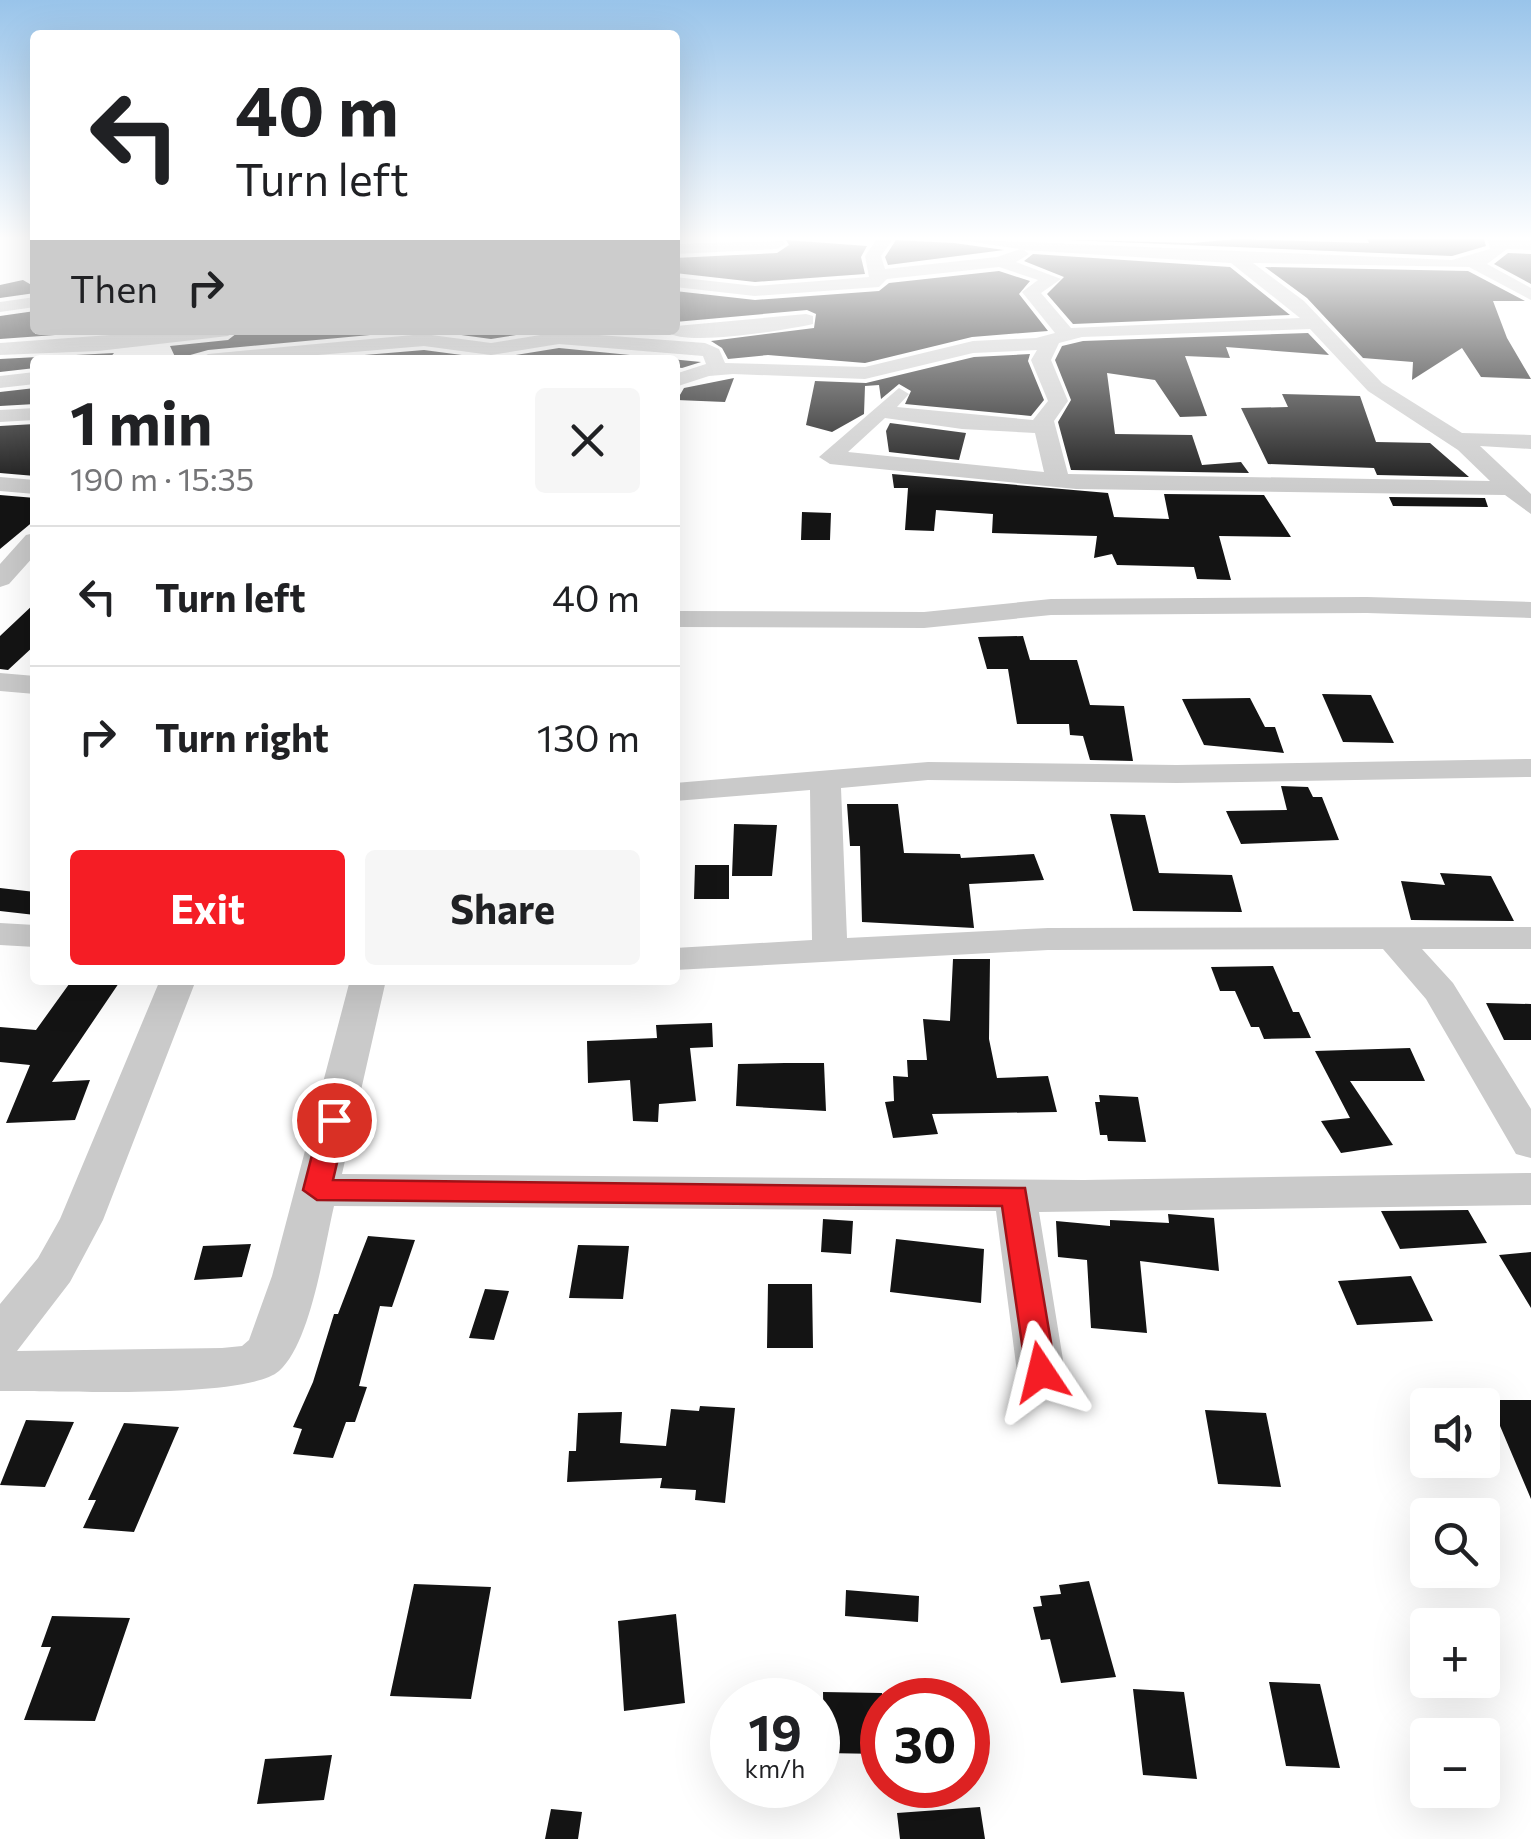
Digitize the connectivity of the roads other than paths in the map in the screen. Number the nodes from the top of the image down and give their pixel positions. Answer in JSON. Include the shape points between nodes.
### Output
{"nodes":[{"id":1,"x":746,"y":325,"type":"edge"},
{"id":2,"x":806,"y":325,"type":"edge"},
{"id":3,"x":1050,"y":325,"type":"edge"},
{"id":4,"x":1283,"y":325,"type":"edge"},
{"id":5,"x":1316,"y":325,"type":"edge"},
{"id":6,"x":680,"y":331,"type":"edge"},
{"id":7,"x":198,"y":335,"type":"edge"},
{"id":8,"x":1058,"y":338,"type":"junction"},
{"id":9,"x":145,"y":344,"type":"edge"},
{"id":10,"x":360,"y":344,"type":"edge"},
{"id":11,"x":0,"y":349,"type":"edge"},
{"id":12,"x":256,"y":355,"type":"edge"},
{"id":13,"x":717,"y":369,"type":"junction"},
{"id":14,"x":781,"y":369,"type":"junction"},
{"id":15,"x":865,"y":373,"type":"junction"},
{"id":16,"x":30,"y":379,"type":"edge"},
{"id":17,"x":680,"y":380,"type":"edge"},
{"id":18,"x":0,"y":382,"type":"edge"},
{"id":19,"x":882,"y":411,"type":"junction"},
{"id":20,"x":30,"y":414,"type":"edge"},
{"id":21,"x":0,"y":416,"type":"edge"},
{"id":22,"x":1044,"y":427,"type":"junction"},
{"id":23,"x":1457,"y":439,"type":"junction"},
{"id":24,"x":1531,"y":442,"type":"edge"},
{"id":25,"x":1058,"y":481,"type":"junction"},
{"id":26,"x":0,"y":484,"type":"edge"},
{"id":27,"x":30,"y":487,"type":"edge"},
{"id":28,"x":1513,"y":488,"type":"junction"},
{"id":29,"x":1531,"y":507,"type":"edge"},
{"id":30,"x":30,"y":546,"type":"edge"},
{"id":31,"x":0,"y":579,"type":"edge"},
{"id":32,"x":29,"y":586,"type":"dead end"},
{"id":33,"x":0,"y":588,"type":"edge"},
{"id":34,"x":1531,"y":610,"type":"edge"},
{"id":35,"x":680,"y":620,"type":"edge"},
{"id":36,"x":0,"y":682,"type":"edge"},
{"id":37,"x":30,"y":685,"type":"edge"},
{"id":38,"x":1531,"y":768,"type":"edge"},
{"id":39,"x":825,"y":779,"type":"junction"},
{"id":40,"x":680,"y":792,"type":"edge"},
{"id":41,"x":0,"y":934,"type":"edge"},
{"id":42,"x":30,"y":936,"type":"edge"},
{"id":43,"x":1392,"y":936,"type":"junction"},
{"id":44,"x":1531,"y":938,"type":"edge"},
{"id":45,"x":830,"y":953,"type":"junction"},
{"id":46,"x":680,"y":959,"type":"edge"},
{"id":47,"x":176,"y":985,"type":"edge"},
{"id":48,"x":367,"y":985,"type":"edge"},
{"id":49,"x":1531,"y":1143,"type":"edge"},
{"id":50,"x":1531,"y":1189,"type":"edge"},
{"id":51,"x":317,"y":1190,"type":"junction"},
{"id":52,"x":1015,"y":1195,"type":"junction"},
{"id":53,"x":0,"y":1338,"type":"edge"},
{"id":54,"x":0,"y":1372,"type":"edge"},
{"id":55,"x":1041,"y":1372,"type":"dead end"}],
"edges":[{"from":1,"to":6,"type":"street","via":[[717,333]]},
{"from":2,"to":14,"type":"street","via":[[790,343]]},
{"from":3,"to":8,"type":"street"},
{"from":4,"to":8,"type":"street"},
{"from":5,"to":23,"type":"street","via":[[1376,387]]},
{"from":7,"to":9,"type":"street"},
{"from":8,"to":15,"type":"street","via":[[973,347]]},
{"from":8,"to":22,"type":"street","via":[[1041,360],[1058,401]]},
{"from":9,"to":11,"type":"street"},
{"from":10,"to":12,"type":"street"},
{"from":10,"to":13,"type":"street","via":[[442,340],[491,349],[558,338],[675,346],[712,353]]},
{"from":13,"to":14,"type":"street"},
{"from":13,"to":17,"type":"street"},
{"from":14,"to":15,"type":"street"},
{"from":15,"to":19,"type":"street","via":[[900,390]]},
{"from":16,"to":18,"type":"street"},
{"from":19,"to":22,"type":"street"},
{"from":19,"to":25,"type":"street","via":[[830,457]]},
{"from":20,"to":21,"type":"street"},
{"from":22,"to":25,"type":"street"},
{"from":23,"to":24,"type":"street"},
{"from":23,"to":28,"type":"street"},
{"from":25,"to":28,"type":"street"},
{"from":26,"to":27,"type":"street"},
{"from":28,"to":29,"type":"street"},
{"from":30,"to":31,"type":"street"},
{"from":32,"to":33,"type":"street"},
{"from":34,"to":35,"type":"street","via":[[1051,608],[924,620]]},
{"from":36,"to":37,"type":"street"},
{"from":38,"to":39,"type":"street","via":[[928,771]]},
{"from":39,"to":40,"type":"street"},
{"from":39,"to":45,"type":"street"},
{"from":41,"to":42,"type":"street"},
{"from":43,"to":44,"type":"street"},
{"from":43,"to":45,"type":"street","via":[[1048,939]]},
{"from":43,"to":49,"type":"street","via":[[1440,992]]},
{"from":45,"to":46,"type":"street"},
{"from":47,"to":53,"type":"street","via":[[81,1220],[54,1270]]},
{"from":48,"to":51,"type":"street"},
{"from":50,"to":52,"type":"street"},
{"from":51,"to":52,"type":"street"},
{"from":51,"to":54,"type":"street","via":[[262,1358],[215,1368]]},
{"from":52,"to":55,"type":"street"}]}
